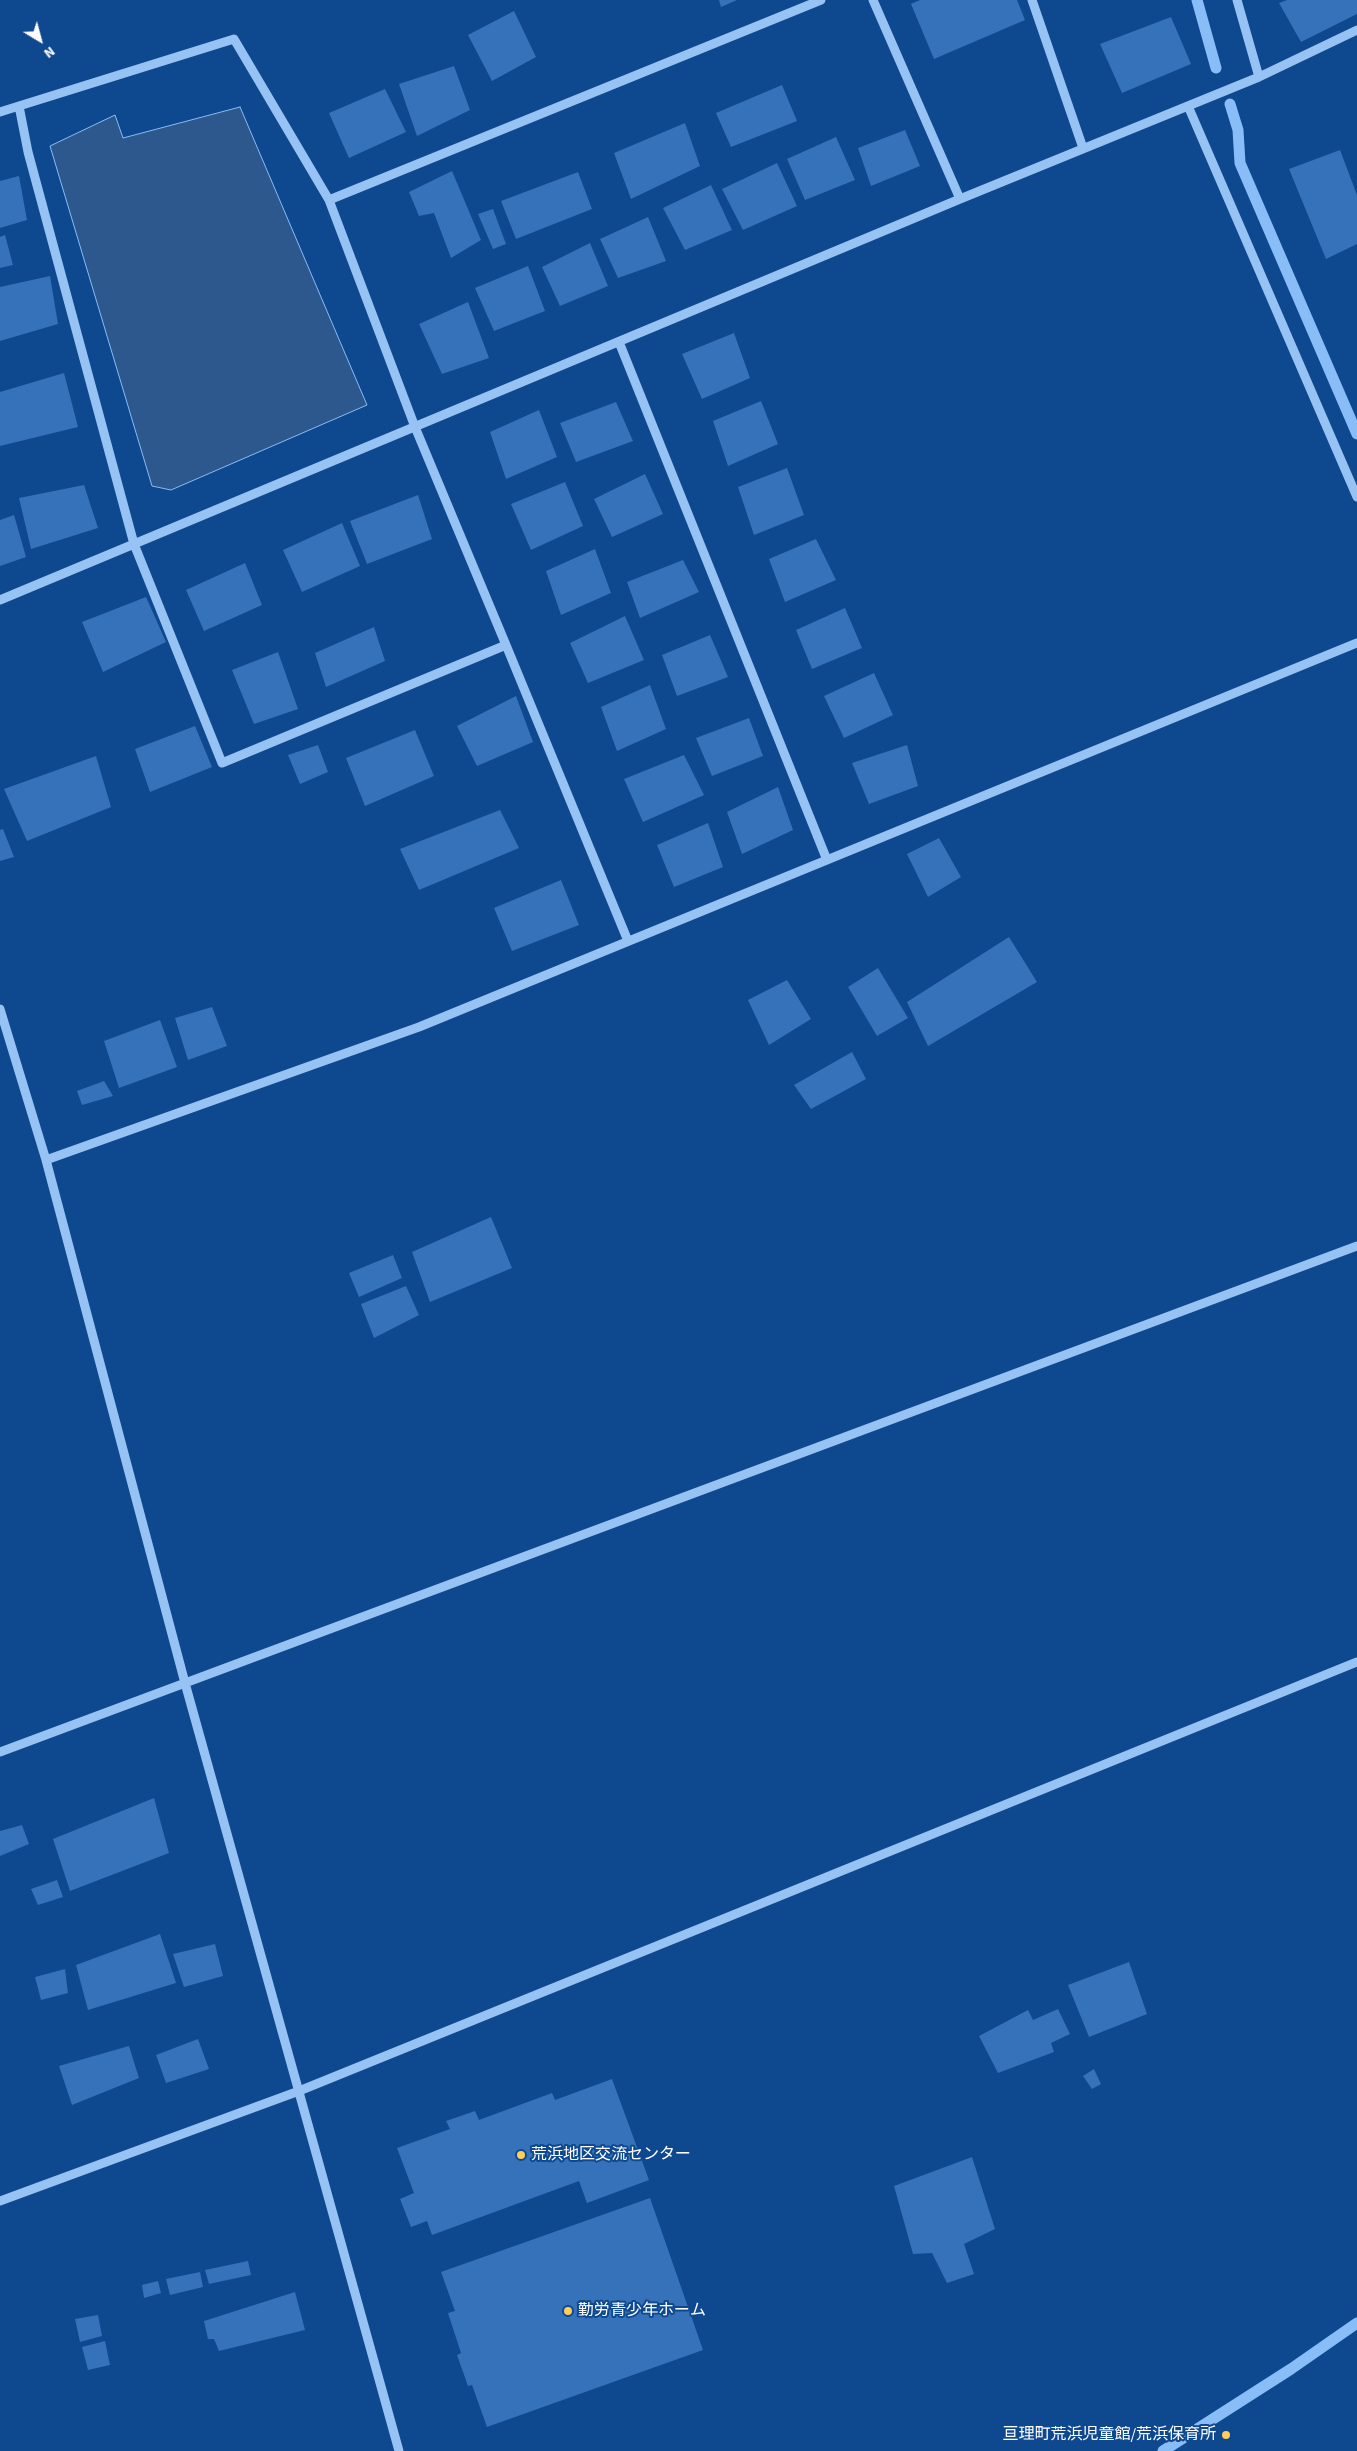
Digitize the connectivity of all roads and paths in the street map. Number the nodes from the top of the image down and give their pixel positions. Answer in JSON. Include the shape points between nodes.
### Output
{"nodes":[{"id":1,"x":820,"y":0,"type":"edge"},
{"id":2,"x":873,"y":0,"type":"edge"},
{"id":3,"x":1032,"y":0,"type":"edge"},
{"id":4,"x":1237,"y":0,"type":"edge"},
{"id":5,"x":1357,"y":30,"type":"edge"},
{"id":6,"x":1259,"y":77,"type":"junction"},
{"id":7,"x":19,"y":106,"type":"junction"},
{"id":8,"x":1188,"y":106,"type":"junction"},
{"id":9,"x":0,"y":112,"type":"edge"},
{"id":10,"x":1083,"y":148,"type":"junction"},
{"id":11,"x":960,"y":199,"type":"junction"},
{"id":12,"x":329,"y":200,"type":"junction"},
{"id":13,"x":618,"y":342,"type":"junction"},
{"id":14,"x":415,"y":427,"type":"junction"},
{"id":15,"x":1357,"y":497,"type":"edge"},
{"id":16,"x":134,"y":544,"type":"junction"},
{"id":17,"x":0,"y":600,"type":"edge"},
{"id":18,"x":1357,"y":643,"type":"edge"},
{"id":19,"x":506,"y":645,"type":"junction"},
{"id":20,"x":827,"y":860,"type":"junction"},
{"id":21,"x":628,"y":941,"type":"junction"},
{"id":22,"x":0,"y":1009,"type":"edge"},
{"id":23,"x":46,"y":1160,"type":"junction"},
{"id":24,"x":1357,"y":1246,"type":"edge"},
{"id":25,"x":1357,"y":1662,"type":"edge"},
{"id":26,"x":185,"y":1682,"type":"junction"},
{"id":27,"x":0,"y":1752,"type":"edge"},
{"id":28,"x":299,"y":2091,"type":"junction"},
{"id":29,"x":0,"y":2201,"type":"edge"},
{"id":30,"x":398,"y":2451,"type":"edge"}],
"edges":[{"from":1,"to":12,"type":"street"},
{"from":2,"to":11,"type":"street"},
{"from":3,"to":10,"type":"street"},
{"from":4,"to":6,"type":"street"},
{"from":5,"to":6,"type":"street"},
{"from":6,"to":8,"type":"street"},
{"from":7,"to":9,"type":"street"},
{"from":7,"to":12,"type":"street","via":[[234,39]]},
{"from":7,"to":16,"type":"street","via":[[28,152]]},
{"from":8,"to":10,"type":"street"},
{"from":8,"to":15,"type":"street"},
{"from":10,"to":11,"type":"street"},
{"from":11,"to":13,"type":"street"},
{"from":12,"to":14,"type":"street"},
{"from":13,"to":14,"type":"street"},
{"from":13,"to":20,"type":"street"},
{"from":14,"to":16,"type":"street"},
{"from":14,"to":19,"type":"street"},
{"from":16,"to":17,"type":"street"},
{"from":16,"to":19,"type":"street","via":[[222,763]]},
{"from":18,"to":20,"type":"street"},
{"from":19,"to":21,"type":"street"},
{"from":20,"to":21,"type":"street"},
{"from":21,"to":23,"type":"street","via":[[419,1026]]},
{"from":22,"to":23,"type":"street"},
{"from":23,"to":26,"type":"street"},
{"from":24,"to":26,"type":"street"},
{"from":25,"to":28,"type":"street"},
{"from":26,"to":27,"type":"street"},
{"from":26,"to":28,"type":"street"},
{"from":28,"to":29,"type":"street"},
{"from":28,"to":30,"type":"street"}]}
